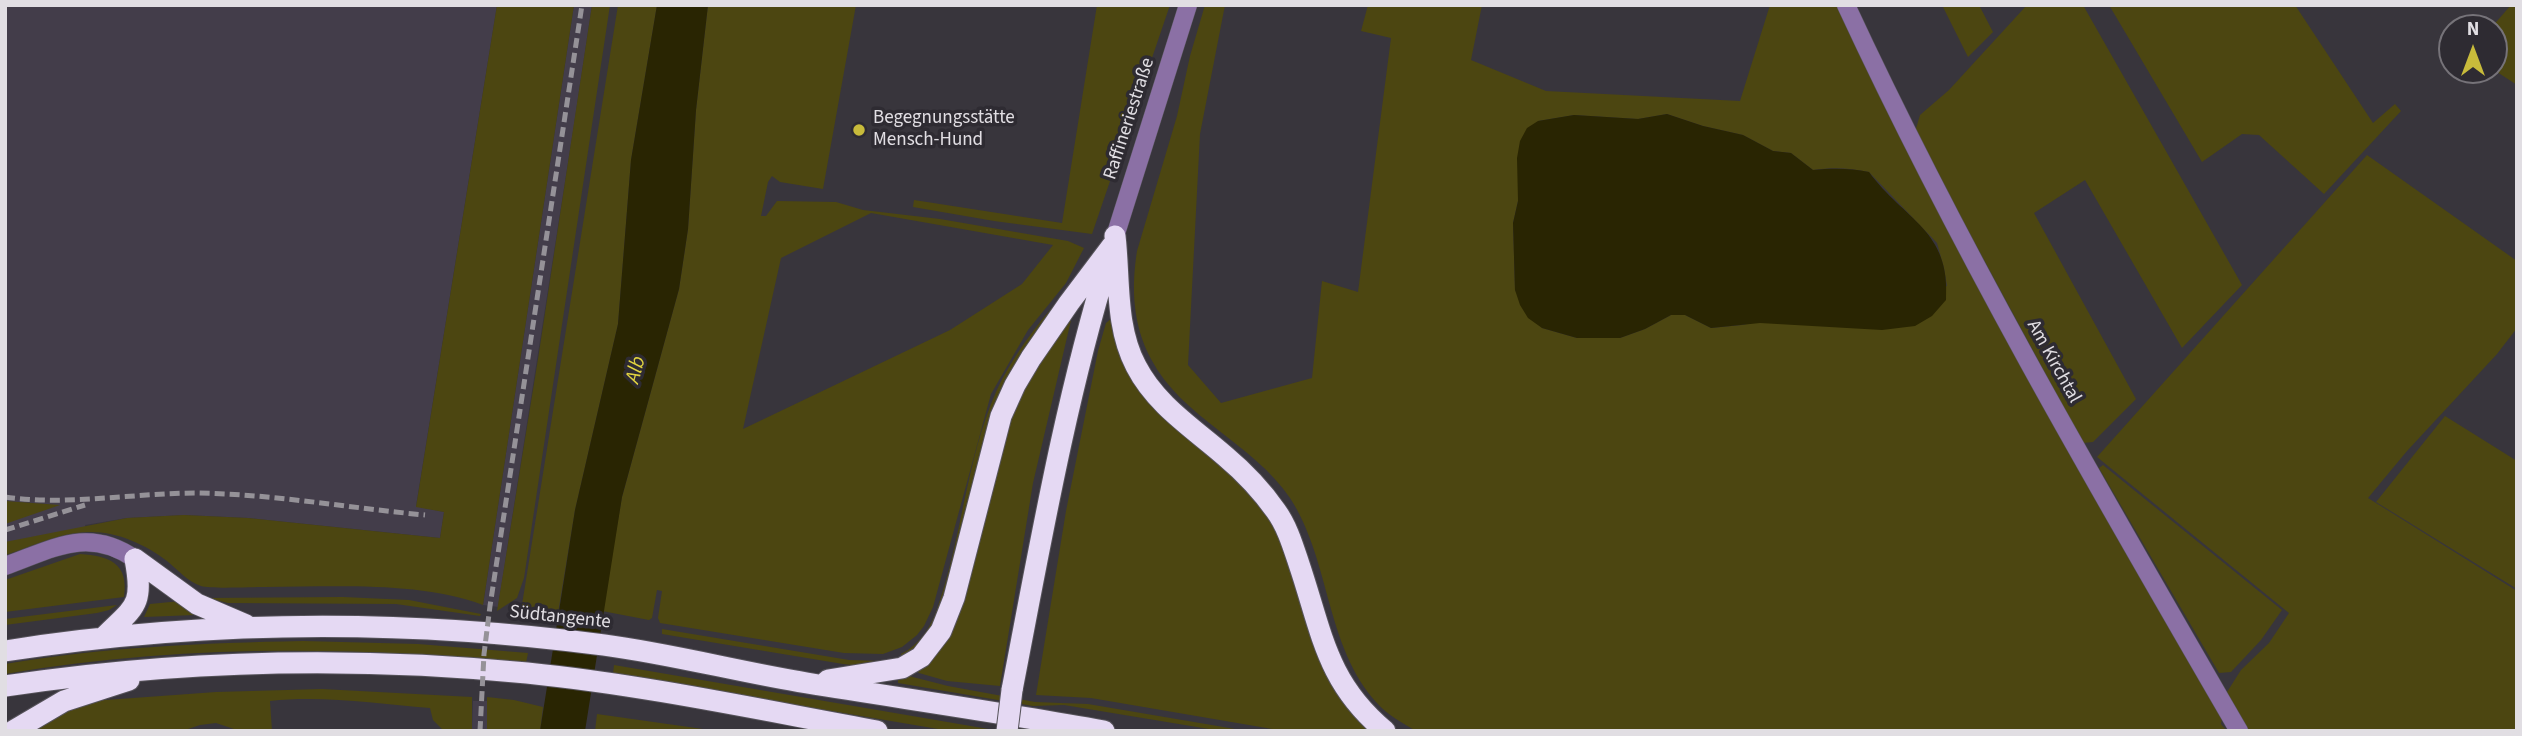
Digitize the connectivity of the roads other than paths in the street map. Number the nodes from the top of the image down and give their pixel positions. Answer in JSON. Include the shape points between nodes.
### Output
{"nodes":[{"id":1,"x":1188,"y":5,"type":"edge"},
{"id":2,"x":1846,"y":5,"type":"edge"},
{"id":3,"x":1114,"y":241,"type":"junction"},
{"id":4,"x":135,"y":559,"type":"junction"},
{"id":5,"x":5,"y":566,"type":"edge"},
{"id":6,"x":251,"y":627,"type":"junction"},
{"id":7,"x":104,"y":637,"type":"junction"},
{"id":8,"x":5,"y":651,"type":"edge"},
{"id":9,"x":178,"y":667,"type":"junction"},
{"id":10,"x":809,"y":684,"type":"junction"},
{"id":11,"x":5,"y":686,"type":"edge"},
{"id":12,"x":13,"y":731,"type":"edge"},
{"id":13,"x":877,"y":731,"type":"edge"},
{"id":14,"x":1007,"y":731,"type":"edge"},
{"id":15,"x":1104,"y":731,"type":"edge"},
{"id":16,"x":1385,"y":731,"type":"edge"},
{"id":17,"x":2239,"y":731,"type":"edge"}],
"edges":[{"from":1,"to":3,"type":"street","name":"Raffineriestraße"},
{"from":2,"to":17,"type":"street","name":"Am Kirchtal","via":[[1902,125],[2048,399]]},
{"from":3,"to":10,"type":"highway","via":[[1031,358],[1006,406],[941,631],[920,657],[902,668]]},
{"from":3,"to":14,"type":"highway","bridge":true,"via":[[1065,423]]},
{"from":3,"to":16,"type":"highway","via":[[1119,310],[1135,365],[1153,392],[1226,456],[1278,513],[1338,677]]},
{"from":4,"to":5,"type":"street","via":[[99,541],[82,541]]},
{"from":4,"to":6,"type":"highway","via":[[197,604]]},
{"from":4,"to":7,"type":"highway","via":[[138,599]]},
{"from":6,"to":7,"type":"highway","name":"Südtangente"},
{"from":6,"to":10,"type":"highway","name":"Südtangente","via":[[388,627],[534,637],[623,648]]},
{"from":7,"to":8,"type":"highway","name":"Südtangente"},
{"from":9,"to":11,"type":"highway"},
{"from":9,"to":12,"type":"highway","via":[[64,701]]},
{"from":9,"to":13,"type":"highway","via":[[301,662],[528,673]]},
{"from":10,"to":15,"type":"highway","name":"Südtangente"}]}
